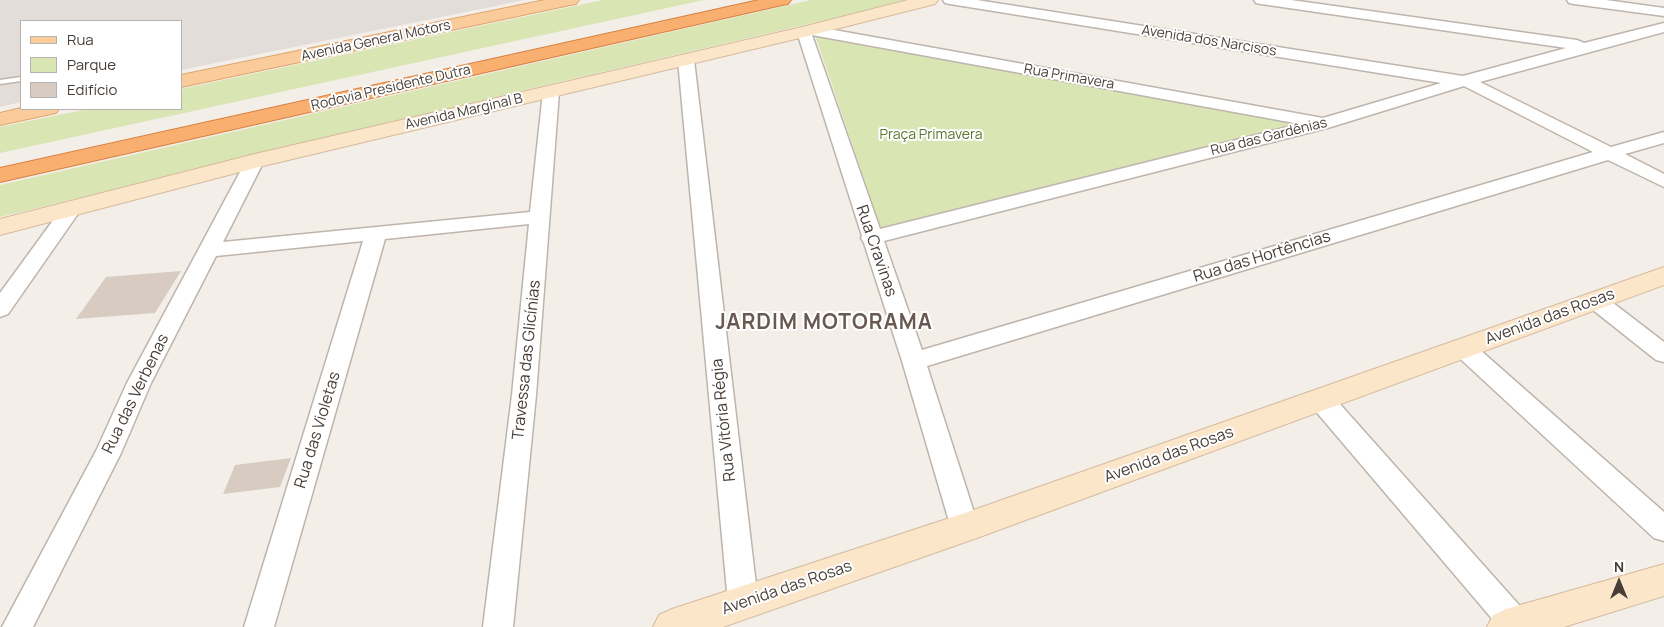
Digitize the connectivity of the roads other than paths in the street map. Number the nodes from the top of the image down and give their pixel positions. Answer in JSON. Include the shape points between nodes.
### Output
{"nodes":[{"id":1,"x":570,"y":0,"type":"edge"},
{"id":2,"x":722,"y":0,"type":"edge"},
{"id":3,"x":782,"y":0,"type":"edge"},
{"id":4,"x":929,"y":0,"type":"edge"},
{"id":5,"x":950,"y":0,"type":"edge"},
{"id":6,"x":1261,"y":0,"type":"edge"},
{"id":7,"x":1574,"y":0,"type":"edge"},
{"id":8,"x":1664,"y":12,"type":"edge"},
{"id":9,"x":1664,"y":27,"type":"edge"},
{"id":10,"x":808,"y":31,"type":"junction"},
{"id":11,"x":1586,"y":46,"type":"junction"},
{"id":12,"x":686,"y":60,"type":"junction"},
{"id":13,"x":20,"y":79,"type":"edge"},
{"id":14,"x":182,"y":81,"type":"edge"},
{"id":15,"x":0,"y":82,"type":"edge"},
{"id":16,"x":1468,"y":82,"type":"junction"},
{"id":17,"x":551,"y":92,"type":"junction"},
{"id":18,"x":44,"y":110,"type":"edge"},
{"id":19,"x":0,"y":119,"type":"edge"},
{"id":20,"x":1326,"y":123,"type":"junction"},
{"id":21,"x":1664,"y":137,"type":"edge"},
{"id":22,"x":1611,"y":153,"type":"junction"},
{"id":23,"x":0,"y":159,"type":"edge"},
{"id":24,"x":255,"y":161,"type":"junction"},
{"id":25,"x":0,"y":176,"type":"edge"},
{"id":26,"x":1664,"y":181,"type":"edge"},
{"id":27,"x":72,"y":208,"type":"junction"},
{"id":28,"x":540,"y":216,"type":"junction"},
{"id":29,"x":0,"y":227,"type":"edge"},
{"id":30,"x":376,"y":233,"type":"junction"},
{"id":31,"x":871,"y":238,"type":"junction"},
{"id":32,"x":210,"y":250,"type":"junction"},
{"id":33,"x":1664,"y":276,"type":"edge"},
{"id":34,"x":1596,"y":301,"type":"junction"},
{"id":35,"x":0,"y":309,"type":"edge"},
{"id":36,"x":1463,"y":348,"type":"junction"},
{"id":37,"x":1664,"y":354,"type":"edge"},
{"id":38,"x":914,"y":361,"type":"junction"},
{"id":39,"x":1322,"y":401,"type":"junction"},
{"id":40,"x":965,"y":528,"type":"junction"},
{"id":41,"x":1664,"y":529,"type":"edge"},
{"id":42,"x":1664,"y":580,"type":"edge"},
{"id":43,"x":743,"y":602,"type":"junction"},
{"id":44,"x":1511,"y":625,"type":"edge"},
{"id":45,"x":17,"y":627,"type":"edge"},
{"id":46,"x":259,"y":627,"type":"edge"},
{"id":47,"x":498,"y":627,"type":"edge"},
{"id":48,"x":672,"y":627,"type":"edge"}],
"edges":[{"from":1,"to":14,"type":"main road","name":"Avenida General Motors"},
{"from":2,"to":23,"type":"highway","name":"Rodovia Presidente Dutra"},
{"from":3,"to":25,"type":"highway","name":"Rodovia Presidente Dutra"},
{"from":4,"to":10,"type":"street","name":"Avenida Marginal B"},
{"from":5,"to":16,"type":"street","name":"Avenida dos Narcisos"},
{"from":6,"to":11,"type":"street"},
{"from":7,"to":8,"type":"street"},
{"from":9,"to":11,"type":"street","name":"Rua das Gardênias"},
{"from":10,"to":12,"type":"street","name":"Avenida Marginal B"},
{"from":10,"to":20,"type":"street","name":"Rua Primavera"},
{"from":10,"to":31,"type":"street","name":"Rua Cravinas"},
{"from":11,"to":16,"type":"street","name":"Rua das Gardênias"},
{"from":12,"to":17,"type":"street","name":"Avenida Marginal B"},
{"from":12,"to":43,"type":"street","name":"Rua Vitória Régia"},
{"from":13,"to":15,"type":"lane"},
{"from":16,"to":20,"type":"street","name":"Rua das Gardênias"},
{"from":16,"to":22,"type":"street"},
{"from":17,"to":24,"type":"street","name":"Avenida Marginal B"},
{"from":17,"to":28,"type":"street","name":"Travessa das Glicínias"},
{"from":18,"to":19,"type":"main road"},
{"from":20,"to":31,"type":"street","name":"Rua das Gardênias"},
{"from":21,"to":22,"type":"street","name":"Rua das Hortências"},
{"from":22,"to":26,"type":"street"},
{"from":22,"to":38,"type":"street","name":"Rua das Hortências"},
{"from":24,"to":27,"type":"street","name":"Avenida Marginal B"},
{"from":24,"to":32,"type":"street","name":"Rua das Verbenas"},
{"from":27,"to":29,"type":"street","name":"Avenida Marginal B"},
{"from":27,"to":35,"type":"street"},
{"from":28,"to":30,"type":"street"},
{"from":28,"to":47,"type":"street","name":"Travessa das Glicínias"},
{"from":30,"to":32,"type":"street"},
{"from":30,"to":46,"type":"street","name":"Rua das Violetas"},
{"from":31,"to":38,"type":"street","name":"Rua Cravinas"},
{"from":32,"to":45,"type":"street","name":"Rua das Verbenas","via":[[139,383],[108,453]]},
{"from":33,"to":34,"type":"street","name":"Avenida das Rosas"},
{"from":34,"to":36,"type":"street","name":"Avenida das Rosas"},
{"from":34,"to":37,"type":"street"},
{"from":36,"to":39,"type":"street","name":"Avenida das Rosas"},
{"from":36,"to":41,"type":"street"},
{"from":38,"to":40,"type":"street","name":"Rua Cravinas"},
{"from":39,"to":40,"type":"street","name":"Avenida das Rosas"},
{"from":39,"to":44,"type":"street"},
{"from":40,"to":43,"type":"street","name":"Avenida das Rosas"},
{"from":42,"to":44,"type":"street"},
{"from":43,"to":48,"type":"street","name":"Avenida das Rosas"}]}
